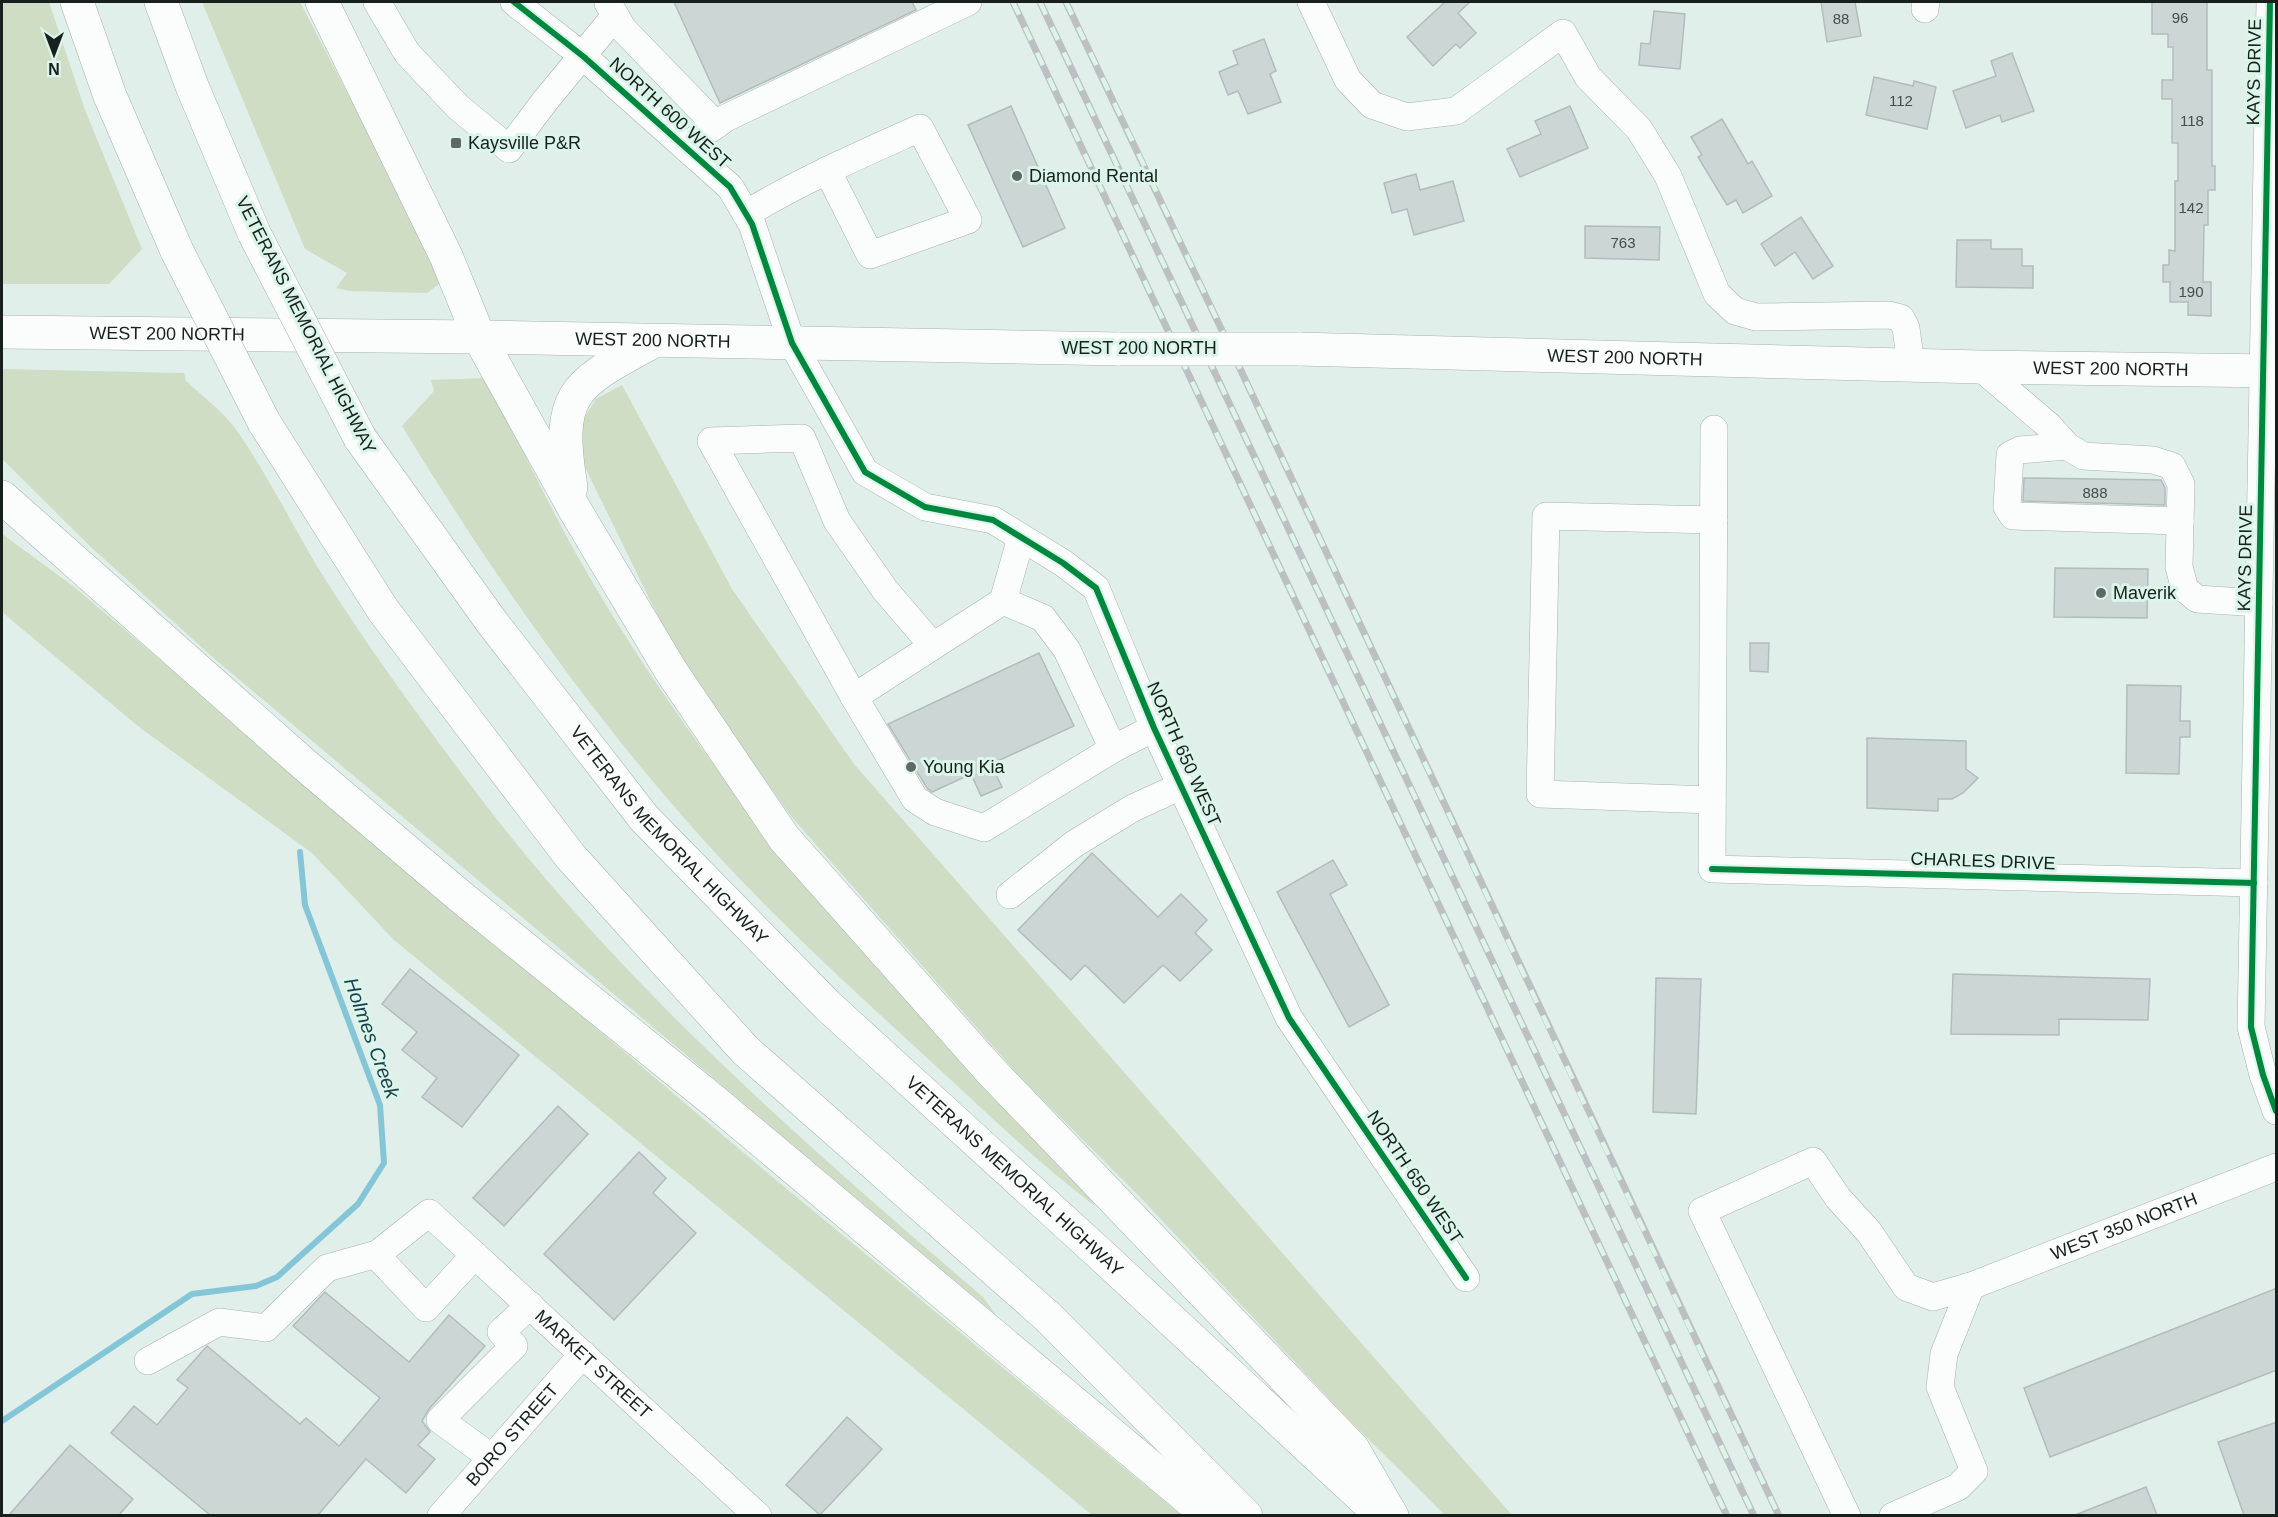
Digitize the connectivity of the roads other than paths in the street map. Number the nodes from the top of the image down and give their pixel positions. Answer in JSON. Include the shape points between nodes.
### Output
{"nodes":[{"id":1,"x":77,"y":2,"type":"edge"},
{"id":2,"x":160,"y":2,"type":"edge"},
{"id":3,"x":322,"y":2,"type":"edge"},
{"id":4,"x":377,"y":2,"type":"edge"},
{"id":5,"x":514,"y":2,"type":"edge"},
{"id":6,"x":968,"y":2,"type":"edge"},
{"id":7,"x":1311,"y":2,"type":"edge"},
{"id":8,"x":2270,"y":2,"type":"edge"},
{"id":9,"x":611,"y":9,"type":"edge"},
{"id":10,"x":584,"y":57,"type":"junction"},
{"id":11,"x":716,"y":125,"type":"junction"},
{"id":12,"x":686,"y":146,"type":"junction"},
{"id":13,"x":827,"y":170,"type":"junction"},
{"id":14,"x":746,"y":214,"type":"junction"},
{"id":15,"x":2,"y":332,"type":"edge"},
{"id":16,"x":479,"y":337,"type":"junction"},
{"id":17,"x":654,"y":341,"type":"junction"},
{"id":18,"x":792,"y":343,"type":"junction"},
{"id":19,"x":1911,"y":365,"type":"junction"},
{"id":20,"x":1980,"y":367,"type":"junction"},
{"id":21,"x":2270,"y":371,"type":"edge"},
{"id":22,"x":1714,"y":429,"type":"dead end"},
{"id":23,"x":2067,"y":446,"type":"junction"},
{"id":24,"x":2,"y":498,"type":"edge"},
{"id":25,"x":575,"y":510,"type":"junction"},
{"id":26,"x":1714,"y":520,"type":"junction"},
{"id":27,"x":2180,"y":522,"type":"junction"},
{"id":28,"x":1021,"y":538,"type":"junction"},
{"id":29,"x":1003,"y":601,"type":"junction"},
{"id":30,"x":2259,"y":603,"type":"junction"},
{"id":31,"x":933,"y":646,"type":"junction"},
{"id":32,"x":854,"y":697,"type":"junction"},
{"id":33,"x":1154,"y":728,"type":"junction"},
{"id":34,"x":1113,"y":749,"type":"junction"},
{"id":35,"x":1180,"y":786,"type":"junction"},
{"id":36,"x":1712,"y":800,"type":"junction"},
{"id":37,"x":2254,"y":883,"type":"junction"},
{"id":38,"x":1010,"y":895,"type":"dead end"},
{"id":39,"x":2277,"y":1111,"type":"edge"},
{"id":40,"x":2277,"y":1167,"type":"edge"},
{"id":41,"x":377,"y":1254,"type":"junction"},
{"id":42,"x":475,"y":1255,"type":"junction"},
{"id":43,"x":1466,"y":1278,"type":"dead end"},
{"id":44,"x":1971,"y":1286,"type":"junction"},
{"id":45,"x":530,"y":1305,"type":"junction"},
{"id":46,"x":583,"y":1354,"type":"junction"},
{"id":47,"x":148,"y":1361,"type":"dead end"},
{"id":48,"x":492,"y":1458,"type":"junction"},
{"id":49,"x":441,"y":1515,"type":"edge"},
{"id":50,"x":758,"y":1515,"type":"edge"},
{"id":51,"x":1209,"y":1515,"type":"edge"},
{"id":52,"x":1246,"y":1515,"type":"edge"},
{"id":53,"x":1381,"y":1515,"type":"edge"},
{"id":54,"x":1392,"y":1515,"type":"edge"},
{"id":55,"x":1847,"y":1515,"type":"edge"},
{"id":56,"x":1893,"y":1515,"type":"edge"}],
"edges":[{"from":1,"to":52,"type":"main road","bridge":true,"via":[[110,96],[177,251],[264,422],[383,610],[570,856],[746,1050],[1048,1317]]},
{"from":2,"to":53,"type":"main road","name":"VETERANS MEMORIAL HIGHWAY","bridge":true,"via":[[254,233],[360,438],[491,621],[644,818],[826,1005]]},
{"from":3,"to":16,"type":"main road","via":[[446,256]]},
{"from":4,"to":10,"type":"street","via":[[407,53],[458,107],[509,149],[544,101]]},
{"from":5,"to":10,"type":"street","name":"NORTH 600 WEST"},
{"from":6,"to":11,"type":"street"},
{"from":7,"to":19,"type":"street","via":[[1348,80],[1372,105],[1407,117],[1456,111],[1563,33],[1588,77],[1639,129],[1668,176],[1717,294],[1735,311],[1756,317],[1900,318],[1906,328]]},
{"from":8,"to":21,"type":"street","name":"KAYS DRIVE"},
{"from":9,"to":10,"type":"street"},
{"from":9,"to":11,"type":"street","via":[[623,29]]},
{"from":10,"to":12,"type":"street","name":"NORTH 600 WEST"},
{"from":11,"to":12,"type":"street"},
{"from":12,"to":14,"type":"street","name":"NORTH 600 WEST","via":[[730,187]]},
{"from":13,"to":13,"type":"street","via":[[920,128],[968,220],[870,255]]},
{"from":13,"to":14,"type":"street"},
{"from":14,"to":18,"type":"street","name":"NORTH 600 WEST","via":[[753,224]]},
{"from":15,"to":16,"type":"main road","name":"WEST 200 NORTH"},
{"from":16,"to":17,"type":"main road","name":"WEST 200 NORTH"},
{"from":16,"to":25,"type":"main road"},
{"from":17,"to":18,"type":"main road","name":"WEST 200 NORTH"},
{"from":17,"to":25,"type":"main road","via":[[598,372],[580,387],[572,401],[564,447]]},
{"from":18,"to":19,"type":"main road","name":"WEST 200 NORTH","bridge":true,"via":[[1298,349]]},
{"from":18,"to":28,"type":"street","name":"NORTH 650 WEST","via":[[865,472],[925,507],[993,520]]},
{"from":19,"to":20,"type":"main road","name":"WEST 200 NORTH"},
{"from":20,"to":21,"type":"main road","name":"WEST 200 NORTH"},
{"from":20,"to":23,"type":"street"},
{"from":21,"to":30,"type":"street","name":"KAYS DRIVE"},
{"from":22,"to":26,"type":"street"},
{"from":23,"to":27,"type":"street","via":[[2083,456],[2153,460],[2172,466],[2181,484]]},
{"from":23,"to":27,"type":"street","via":[[2020,450],[2010,455],[2007,507],[2013,516]]},
{"from":24,"to":51,"type":"main road","via":[[461,897],[714,1101]]},
{"from":25,"to":54,"type":"main road","via":[[671,671],[784,838],[989,1069],[1353,1449]]},
{"from":26,"to":36,"type":"street"},
{"from":26,"to":36,"type":"street","via":[[1546,516],[1540,794]]},
{"from":27,"to":30,"type":"street","via":[[2179,567],[2185,589],[2197,599]]},
{"from":28,"to":29,"type":"street"},
{"from":28,"to":33,"type":"street","name":"NORTH 650 WEST","via":[[1096,588]]},
{"from":29,"to":31,"type":"street"},
{"from":29,"to":34,"type":"street","via":[[1043,618],[1067,650]]},
{"from":30,"to":37,"type":"street","name":"KAYS DRIVE"},
{"from":31,"to":32,"type":"street"},
{"from":31,"to":32,"type":"street","via":[[885,590],[837,521],[802,438],[711,441]]},
{"from":32,"to":34,"type":"street","via":[[915,799],[935,812],[984,828]]},
{"from":33,"to":34,"type":"street"},
{"from":33,"to":35,"type":"street","name":"NORTH 650 WEST"},
{"from":35,"to":38,"type":"street","via":[[1133,808],[1074,844]]},
{"from":35,"to":43,"type":"street","name":"NORTH 650 WEST","via":[[1289,1018]]},
{"from":36,"to":37,"type":"street","name":"CHARLES DRIVE","via":[[1712,869]]},
{"from":37,"to":39,"type":"street","name":"KAYS DRIVE","via":[[2251,1027]]},
{"from":40,"to":44,"type":"street","name":"WEST 350 NORTH"},
{"from":41,"to":42,"type":"street","name":"MARKET STREET","via":[[429,1213]]},
{"from":41,"to":42,"type":"street","via":[[426,1308]]},
{"from":41,"to":47,"type":"street","via":[[327,1268],[266,1328],[219,1322]]},
{"from":42,"to":45,"type":"street","name":"MARKET STREET"},
{"from":44,"to":55,"type":"street","name":"WEST 350 NORTH","via":[[1933,1297],[1906,1287],[1813,1161],[1702,1211]]},
{"from":44,"to":56,"type":"street","via":[[1944,1354],[1940,1387],[1974,1472],[1958,1487]]},
{"from":45,"to":46,"type":"street","name":"MARKET STREET"},
{"from":45,"to":48,"type":"street","via":[[501,1332],[514,1346],[440,1420]]},
{"from":46,"to":48,"type":"street","name":"BORO STREET"},
{"from":46,"to":50,"type":"street","name":"MARKET STREET"},
{"from":48,"to":49,"type":"street","name":"BORO STREET"}]}
